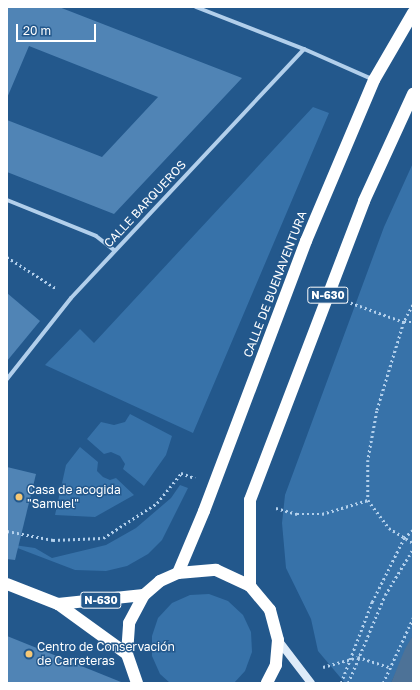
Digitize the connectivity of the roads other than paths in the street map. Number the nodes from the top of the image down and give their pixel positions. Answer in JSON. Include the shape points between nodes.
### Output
{"nodes":[{"id":1,"x":196,"y":7,"type":"edge"},
{"id":2,"x":413,"y":13,"type":"edge"},
{"id":3,"x":304,"y":48,"type":"junction"},
{"id":4,"x":374,"y":80,"type":"junction"},
{"id":5,"x":413,"y":94,"type":"edge"},
{"id":6,"x":7,"y":200,"type":"edge"},
{"id":7,"x":114,"y":250,"type":"junction"},
{"id":8,"x":7,"y":380,"type":"edge"},
{"id":9,"x":178,"y":573,"type":"junction"},
{"id":10,"x":7,"y":584,"type":"edge"},
{"id":11,"x":250,"y":586,"type":"junction"},
{"id":12,"x":144,"y":595,"type":"junction"},
{"id":13,"x":58,"y":604,"type":"junction"},
{"id":14,"x":278,"y":640,"type":"junction"},
{"id":15,"x":127,"y":654,"type":"junction"},
{"id":16,"x":137,"y":683,"type":"edge"},
{"id":17,"x":267,"y":683,"type":"edge"},
{"id":18,"x":311,"y":683,"type":"edge"}],
"edges":[{"from":1,"to":3,"type":"street"},
{"from":2,"to":4,"type":"highway","name":"CALLE DE BUENAVENTURA","number":"N-630"},
{"from":3,"to":4,"type":"street"},
{"from":3,"to":7,"type":"street","name":"CALLE BARQUEROS"},
{"from":4,"to":9,"type":"highway","name":"CALLE DE BUENAVENTURA","number":"N-630","via":[[306,241],[207,505]]},
{"from":5,"to":11,"type":"highway","number":"N-630","via":[[364,201],[250,500]]},
{"from":6,"to":7,"type":"street","via":[[96,236]]},
{"from":7,"to":8,"type":"street","name":"CALLE BARQUEROS","via":[[71,298]]},
{"from":9,"to":11,"type":"highway","number":"N-630","via":[[216,570]]},
{"from":9,"to":12,"type":"highway","number":"N-630","via":[[160,582]]},
{"from":10,"to":13,"type":"highway","number":"N-630"},
{"from":11,"to":14,"type":"highway","number":"N-630","via":[[270,610]]},
{"from":12,"to":13,"type":"highway","number":"N-630"},
{"from":12,"to":15,"type":"highway","number":"N-630","via":[[129,623]]},
{"from":13,"to":15,"type":"highway","number":"N-630"},
{"from":14,"to":17,"type":"highway","number":"N-630","via":[[276,665]]},
{"from":14,"to":18,"type":"main road"},
{"from":15,"to":16,"type":"highway","number":"N-630"}]}
